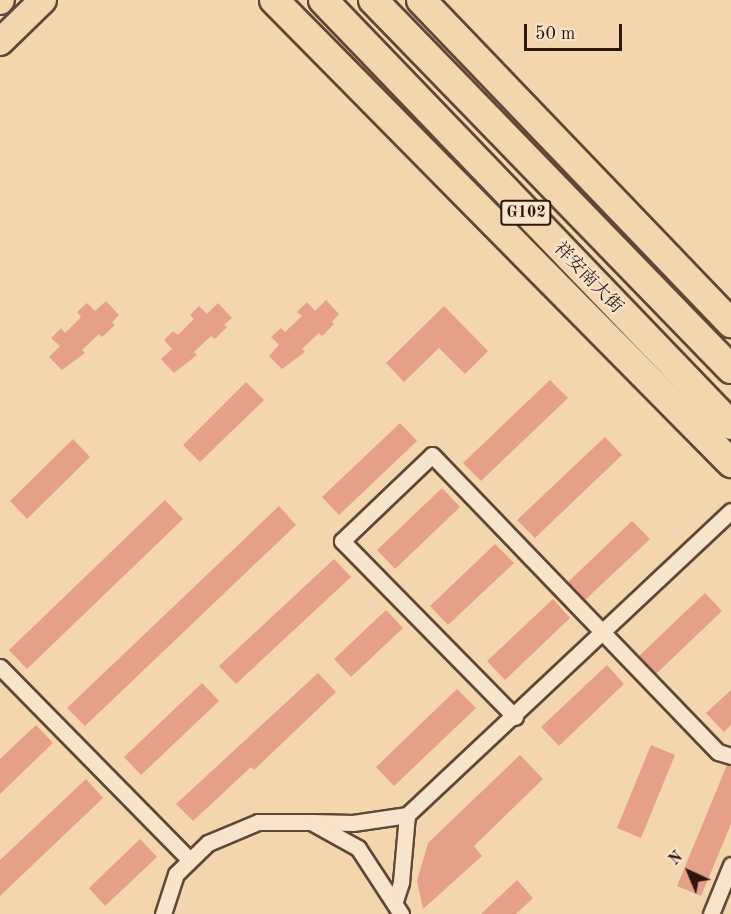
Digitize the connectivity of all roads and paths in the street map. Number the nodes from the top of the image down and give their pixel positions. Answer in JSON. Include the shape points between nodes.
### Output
{"nodes":[{"id":1,"x":43,"y":0,"type":"edge"},
{"id":2,"x":274,"y":0,"type":"edge"},
{"id":3,"x":322,"y":0,"type":"edge"},
{"id":4,"x":373,"y":0,"type":"edge"},
{"id":5,"x":421,"y":0,"type":"edge"},
{"id":6,"x":0,"y":42,"type":"edge"},
{"id":7,"x":731,"y":323,"type":"edge"},
{"id":8,"x":731,"y":369,"type":"edge"},
{"id":9,"x":731,"y":425,"type":"edge"},
{"id":10,"x":731,"y":463,"type":"edge"},
{"id":11,"x":731,"y":511,"type":"edge"},
{"id":12,"x":602,"y":633,"type":"junction"},
{"id":13,"x":0,"y":667,"type":"edge"},
{"id":14,"x":514,"y":717,"type":"junction"},
{"id":15,"x":731,"y":756,"type":"edge"},
{"id":16,"x":407,"y":815,"type":"junction"},
{"id":17,"x":310,"y":822,"type":"junction"},
{"id":18,"x":189,"y":859,"type":"junction"},
{"id":19,"x":731,"y":865,"type":"edge"},
{"id":20,"x":398,"y":908,"type":"edge"},
{"id":21,"x":163,"y":914,"type":"edge"},
{"id":22,"x":711,"y":914,"type":"edge"}],
"edges":[{"from":1,"to":6,"type":"main road"},
{"from":2,"to":10,"type":"highway"},
{"from":3,"to":9,"type":"highway","name":"祥安南大街","number":"G102"},
{"from":4,"to":8,"type":"highway","number":"G102"},
{"from":5,"to":7,"type":"highway"},
{"from":11,"to":12,"type":"street"},
{"from":12,"to":14,"type":"street"},
{"from":12,"to":14,"type":"street","via":[[432,455],[342,541]]},
{"from":12,"to":15,"type":"street","via":[[718,752]]},
{"from":13,"to":18,"type":"street"},
{"from":14,"to":16,"type":"street"},
{"from":16,"to":17,"type":"street","via":[[353,823]]},
{"from":16,"to":20,"type":"street"},
{"from":17,"to":18,"type":"street","via":[[258,822],[208,843]]},
{"from":17,"to":20,"type":"street","via":[[358,848]]},
{"from":18,"to":21,"type":"street","via":[[177,874]]},
{"from":19,"to":22,"type":"street"}]}
